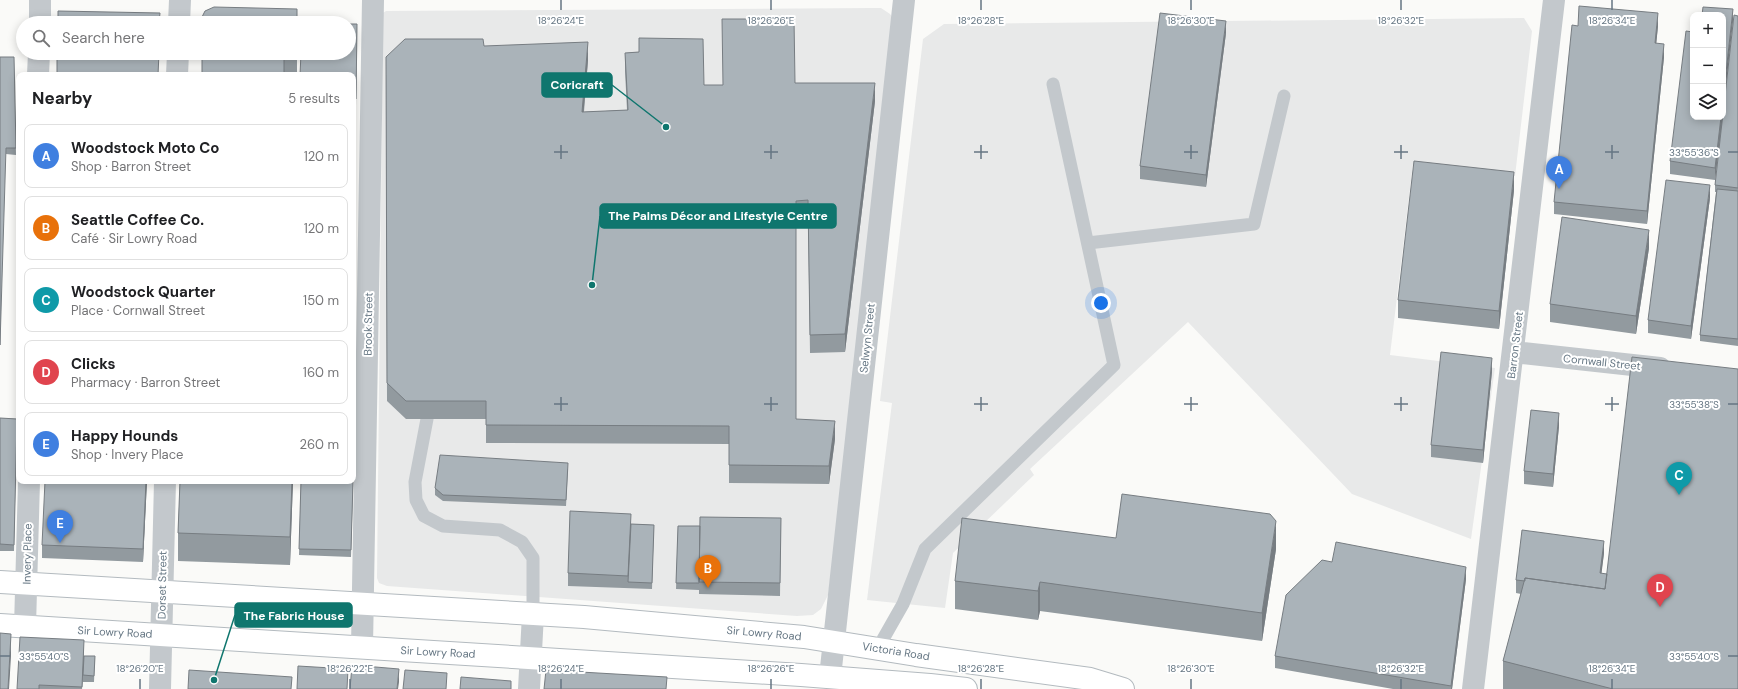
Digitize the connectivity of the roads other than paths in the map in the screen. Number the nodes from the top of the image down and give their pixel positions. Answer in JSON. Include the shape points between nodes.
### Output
{"nodes":[{"id":1,"x":40,"y":0,"type":"edge"},
{"id":2,"x":180,"y":0,"type":"edge"},
{"id":3,"x":373,"y":0,"type":"edge"},
{"id":4,"x":904,"y":0,"type":"edge"},
{"id":5,"x":1554,"y":0,"type":"edge"},
{"id":6,"x":40,"y":16,"type":"edge"},
{"id":7,"x":179,"y":16,"type":"edge"},
{"id":8,"x":39,"y":60,"type":"edge"},
{"id":9,"x":178,"y":60,"type":"edge"},
{"id":10,"x":38,"y":72,"type":"edge"},
{"id":11,"x":177,"y":72,"type":"edge"},
{"id":12,"x":1053,"y":84,"type":"dead end"},
{"id":13,"x":1284,"y":96,"type":"dead end"},
{"id":14,"x":1088,"y":244,"type":"junction"},
{"id":15,"x":1514,"y":352,"type":"junction"},
{"id":16,"x":1679,"y":370,"type":"edge"},
{"id":17,"x":427,"y":419,"type":"edge"},
{"id":18,"x":29,"y":484,"type":"edge"},
{"id":19,"x":165,"y":484,"type":"edge"},
{"id":20,"x":0,"y":582,"type":"edge"},
{"id":21,"x":26,"y":584,"type":"junction"},
{"id":22,"x":162,"y":592,"type":"junction"},
{"id":23,"x":363,"y":604,"type":"junction"},
{"id":24,"x":533,"y":614,"type":"junction"},
{"id":25,"x":0,"y":625,"type":"edge"},
{"id":26,"x":25,"y":626,"type":"junction"},
{"id":27,"x":161,"y":635,"type":"junction"},
{"id":28,"x":834,"y":641,"type":"junction"},
{"id":29,"x":362,"y":647,"type":"junction"},
{"id":30,"x":878,"y":648,"type":"junction"},
{"id":31,"x":531,"y":657,"type":"junction"},
{"id":32,"x":830,"y":677,"type":"junction"},
{"id":33,"x":876,"y":685,"type":"edge"},
{"id":34,"x":160,"y":689,"type":"edge"},
{"id":35,"x":529,"y":689,"type":"edge"},
{"id":36,"x":966,"y":689,"type":"edge"},
{"id":37,"x":1123,"y":689,"type":"edge"},
{"id":38,"x":1474,"y":689,"type":"edge"}],
"edges":[{"from":1,"to":6,"type":"street"},
{"from":2,"to":7,"type":"street"},
{"from":3,"to":23,"type":"street","name":"Brook Street"},
{"from":4,"to":28,"type":"street","name":"Selwyn Street"},
{"from":5,"to":15,"type":"street","name":"Barron Street"},
{"from":8,"to":10,"type":"street"},
{"from":9,"to":11,"type":"street"},
{"from":12,"to":14,"type":"lane"},
{"from":13,"to":14,"type":"lane","via":[[1254,224]]},
{"from":14,"to":30,"type":"lane","via":[[1114,365],[925,549],[903,604]]},
{"from":15,"to":16,"type":"street","name":"Cornwall Street"},
{"from":15,"to":38,"type":"street","name":"Barron Street"},
{"from":17,"to":24,"type":"lane","via":[[415,482],[416,500],[424,516],[443,526],[500,530],[522,542],[533,558]]},
{"from":18,"to":21,"type":"street","name":"Invery Place"},
{"from":19,"to":22,"type":"street","name":"Dorset Street"},
{"from":20,"to":21,"type":"main road","name":"Sir Lowry Road"},
{"from":21,"to":22,"type":"main road","name":"Sir Lowry Road"},
{"from":21,"to":26,"type":"street","name":"Invery Place"},
{"from":22,"to":23,"type":"main road","name":"Sir Lowry Road"},
{"from":22,"to":27,"type":"street","name":"Dorset Street"},
{"from":23,"to":24,"type":"main road","name":"Sir Lowry Road"},
{"from":23,"to":29,"type":"street","name":"Brook Street"},
{"from":24,"to":28,"type":"main road","name":"Sir Lowry Road","via":[[804,636]]},
{"from":24,"to":31,"type":"street"},
{"from":25,"to":26,"type":"main road","name":"Sir Lowry Road"},
{"from":26,"to":27,"type":"main road","name":"Sir Lowry Road"},
{"from":27,"to":29,"type":"main road","name":"Sir Lowry Road"},
{"from":27,"to":34,"type":"street","name":"Dorset Street"},
{"from":28,"to":30,"type":"main road","name":"Victoria Road"},
{"from":28,"to":32,"type":"street","name":"Selwyn Street"},
{"from":29,"to":31,"type":"main road","name":"Sir Lowry Road"},
{"from":30,"to":33,"type":"main road"},
{"from":30,"to":37,"type":"main road","name":"Victoria Road","via":[[1090,679]]},
{"from":31,"to":32,"type":"main road","name":"Sir Lowry Road"},
{"from":31,"to":35,"type":"street"},
{"from":32,"to":33,"type":"main road","name":"Sir Lowry Road"},
{"from":33,"to":36,"type":"main road"}]}
